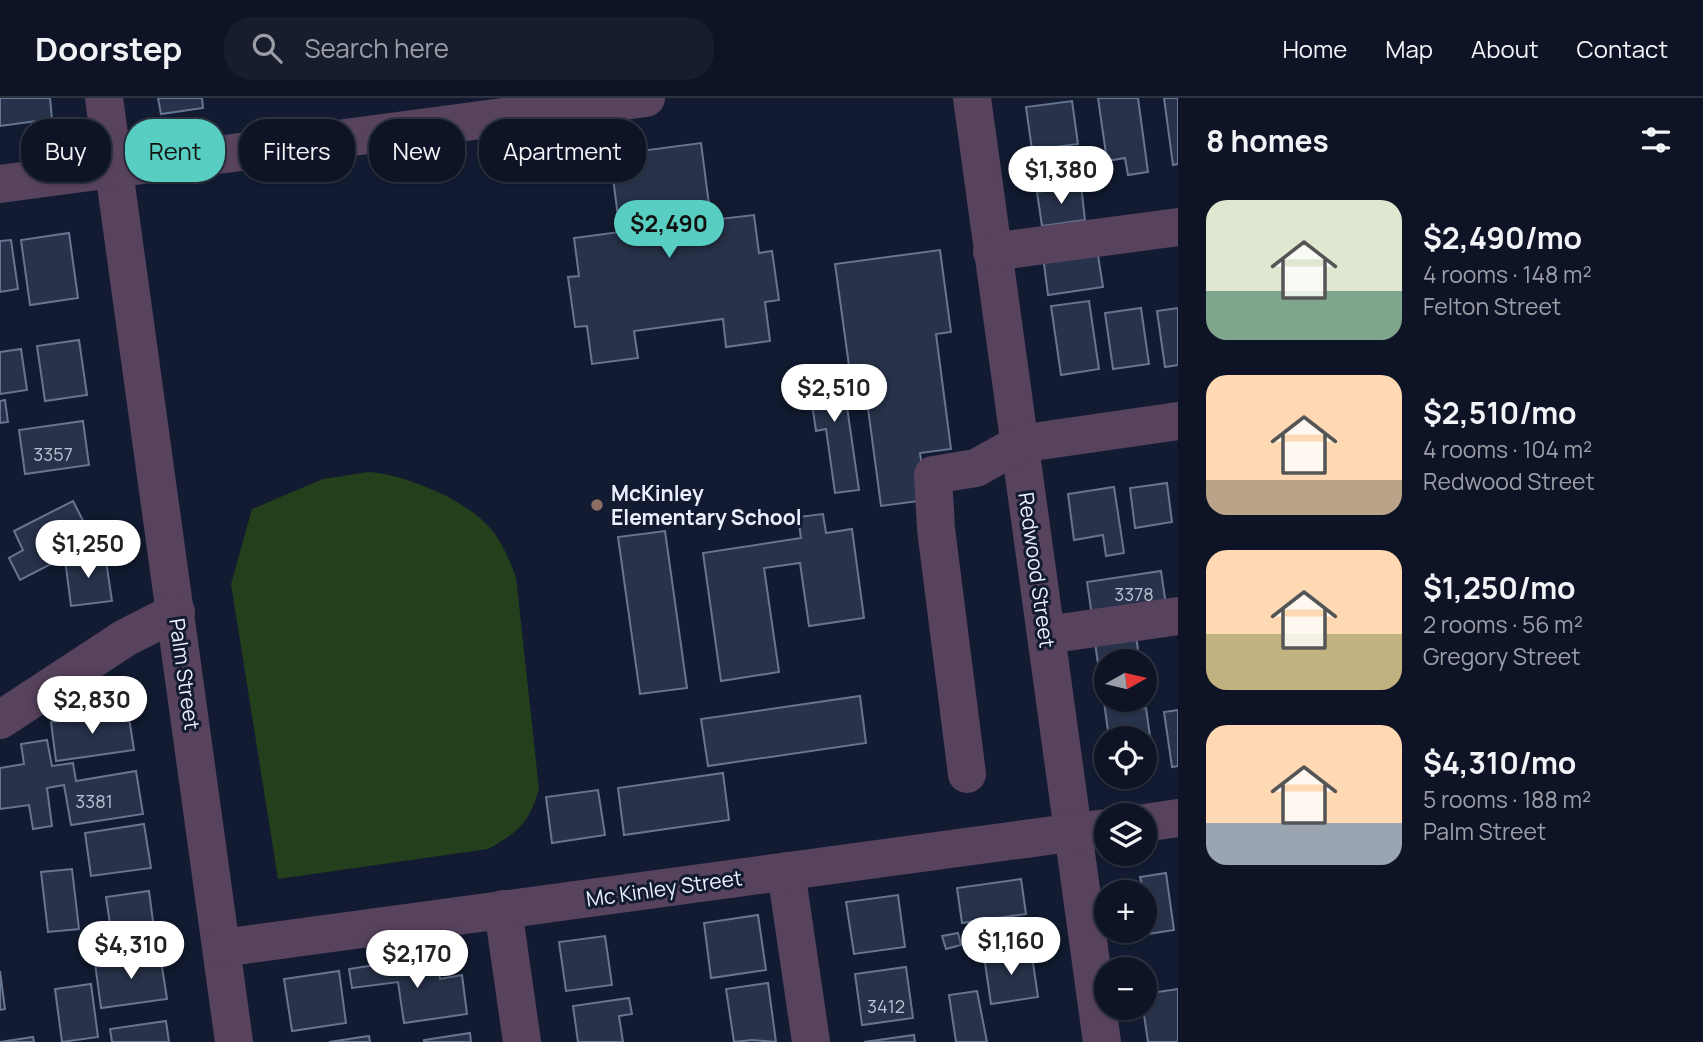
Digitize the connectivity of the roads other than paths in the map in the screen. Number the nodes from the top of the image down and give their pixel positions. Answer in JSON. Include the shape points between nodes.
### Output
{"nodes":[{"id":1,"x":104,"y":98,"type":"edge"},
{"id":2,"x":646,"y":98,"type":"edge"},
{"id":3,"x":972,"y":98,"type":"edge"},
{"id":4,"x":113,"y":168,"type":"junction"},
{"id":5,"x":0,"y":184,"type":"edge"},
{"id":6,"x":1178,"y":227,"type":"edge"},
{"id":7,"x":992,"y":252,"type":"junction"},
{"id":8,"x":1178,"y":421,"type":"edge"},
{"id":9,"x":1019,"y":444,"type":"junction"},
{"id":10,"x":176,"y":612,"type":"junction"},
{"id":11,"x":1178,"y":616,"type":"edge"},
{"id":12,"x":1046,"y":635,"type":"junction"},
{"id":13,"x":0,"y":720,"type":"edge"},
{"id":14,"x":967,"y":774,"type":"dead end"},
{"id":15,"x":1178,"y":818,"type":"edge"},
{"id":16,"x":1157,"y":821,"type":"edge"},
{"id":17,"x":1089,"y":830,"type":"edge"},
{"id":18,"x":786,"y":871,"type":"junction"},
{"id":19,"x":503,"y":909,"type":"junction"},
{"id":20,"x":222,"y":948,"type":"junction"},
{"id":21,"x":234,"y":1042,"type":"edge"},
{"id":22,"x":522,"y":1042,"type":"edge"},
{"id":23,"x":811,"y":1042,"type":"edge"},
{"id":24,"x":1102,"y":1042,"type":"edge"}],
"edges":[{"from":1,"to":4,"type":"street","name":"Palm Street"},
{"from":2,"to":4,"type":"street"},
{"from":3,"to":7,"type":"street","name":"Redwood Street"},
{"from":4,"to":5,"type":"street"},
{"from":4,"to":10,"type":"street","name":"Palm Street"},
{"from":6,"to":7,"type":"street"},
{"from":7,"to":9,"type":"street","name":"Redwood Street"},
{"from":8,"to":9,"type":"street"},
{"from":9,"to":12,"type":"street","name":"Redwood Street"},
{"from":9,"to":14,"type":"street","via":[[976,468],[933,475]]},
{"from":10,"to":13,"type":"street","via":[[125,638]]},
{"from":10,"to":20,"type":"street","name":"Palm Street"},
{"from":11,"to":12,"type":"street"},
{"from":12,"to":17,"type":"street","name":"Redwood Street"},
{"from":15,"to":16,"type":"street"},
{"from":17,"to":18,"type":"street","name":"Mc Kinley Street"},
{"from":17,"to":24,"type":"street","name":"Redwood Street"},
{"from":18,"to":19,"type":"street","name":"Mc Kinley Street"},
{"from":18,"to":23,"type":"street"},
{"from":19,"to":20,"type":"street","name":"Mc Kinley Street"},
{"from":19,"to":22,"type":"street"},
{"from":20,"to":21,"type":"street","name":"Palm Street"}]}
